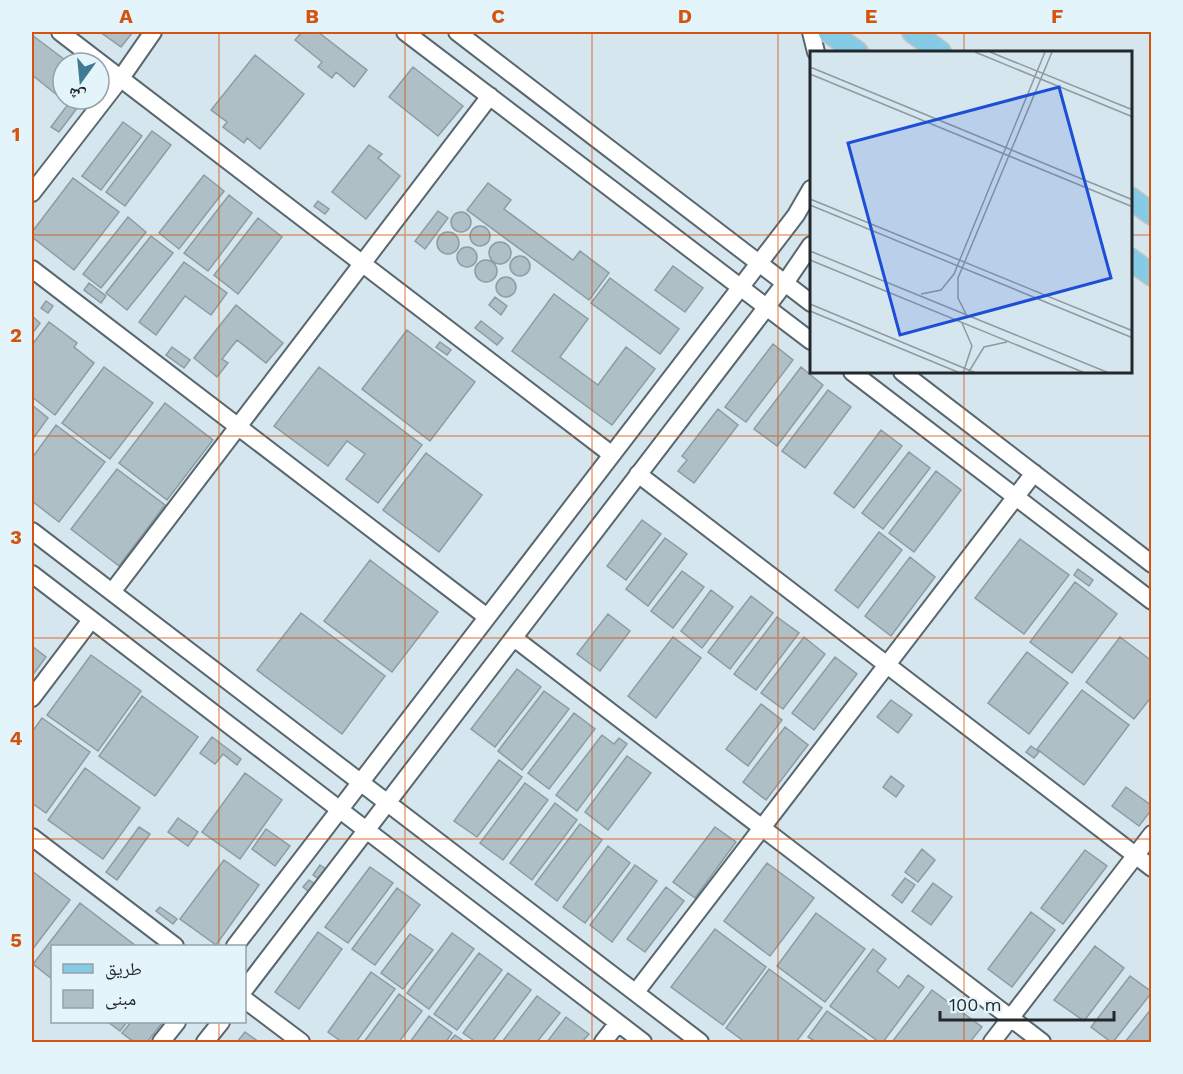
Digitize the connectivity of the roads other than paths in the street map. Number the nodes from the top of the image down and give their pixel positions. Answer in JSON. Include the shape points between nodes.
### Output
{"nodes":[{"id":1,"x":60,"y":32,"type":"edge"},
{"id":2,"x":153,"y":32,"type":"edge"},
{"id":3,"x":405,"y":32,"type":"edge"},
{"id":4,"x":457,"y":32,"type":"edge"},
{"id":5,"x":810,"y":32,"type":"edge"},
{"id":6,"x":829,"y":32,"type":"edge"},
{"id":7,"x":913,"y":32,"type":"edge"},
{"id":8,"x":816,"y":51,"type":"edge"},
{"id":9,"x":856,"y":51,"type":"edge"},
{"id":10,"x":939,"y":51,"type":"edge"},
{"id":11,"x":121,"y":78,"type":"junction"},
{"id":12,"x":490,"y":96,"type":"junction"},
{"id":13,"x":810,"y":191,"type":"edge"},
{"id":14,"x":32,"y":193,"type":"edge"},
{"id":15,"x":1132,"y":199,"type":"edge"},
{"id":16,"x":1152,"y":214,"type":"edge"},
{"id":17,"x":810,"y":246,"type":"edge"},
{"id":18,"x":1132,"y":260,"type":"edge"},
{"id":19,"x":758,"y":262,"type":"junction"},
{"id":20,"x":363,"y":263,"type":"junction"},
{"id":21,"x":32,"y":269,"type":"edge"},
{"id":22,"x":1152,"y":275,"type":"edge"},
{"id":23,"x":785,"y":282,"type":"junction"},
{"id":24,"x":740,"y":286,"type":"junction"},
{"id":25,"x":810,"y":302,"type":"edge"},
{"id":26,"x":766,"y":307,"type":"junction"},
{"id":27,"x":810,"y":340,"type":"edge"},
{"id":28,"x":855,"y":374,"type":"edge"},
{"id":29,"x":905,"y":374,"type":"edge"},
{"id":30,"x":238,"y":427,"type":"junction"},
{"id":31,"x":611,"y":454,"type":"junction"},
{"id":32,"x":1034,"y":473,"type":"junction"},
{"id":33,"x":638,"y":474,"type":"junction"},
{"id":34,"x":1015,"y":497,"type":"junction"},
{"id":35,"x":32,"y":531,"type":"edge"},
{"id":36,"x":1152,"y":564,"type":"edge"},
{"id":37,"x":32,"y":574,"type":"edge"},
{"id":38,"x":112,"y":592,"type":"junction"},
{"id":39,"x":1152,"y":601,"type":"edge"},
{"id":40,"x":487,"y":617,"type":"junction"},
{"id":41,"x":91,"y":620,"type":"junction"},
{"id":42,"x":514,"y":638,"type":"junction"},
{"id":43,"x":887,"y":665,"type":"junction"},
{"id":44,"x":32,"y":698,"type":"edge"},
{"id":45,"x":360,"y":783,"type":"junction"},
{"id":46,"x":387,"y":803,"type":"junction"},
{"id":47,"x":339,"y":810,"type":"junction"},
{"id":48,"x":762,"y":828,"type":"junction"},
{"id":49,"x":366,"y":831,"type":"junction"},
{"id":50,"x":1152,"y":834,"type":"edge"},
{"id":51,"x":32,"y":837,"type":"edge"},
{"id":52,"x":1136,"y":855,"type":"junction"},
{"id":53,"x":1152,"y":868,"type":"edge"},
{"id":54,"x":174,"y":945,"type":"edge"},
{"id":55,"x":236,"y":945,"type":"edge"},
{"id":56,"x":246,"y":987,"type":"edge"},
{"id":57,"x":636,"y":992,"type":"junction"},
{"id":58,"x":246,"y":1001,"type":"edge"},
{"id":59,"x":1011,"y":1018,"type":"junction"},
{"id":60,"x":176,"y":1023,"type":"edge"},
{"id":61,"x":220,"y":1023,"type":"edge"},
{"id":62,"x":618,"y":1023,"type":"junction"},
{"id":63,"x":161,"y":1042,"type":"edge"},
{"id":64,"x":205,"y":1042,"type":"edge"},
{"id":65,"x":301,"y":1042,"type":"edge"},
{"id":66,"x":603,"y":1042,"type":"edge"},
{"id":67,"x":643,"y":1042,"type":"edge"},
{"id":68,"x":700,"y":1042,"type":"edge"},
{"id":69,"x":992,"y":1042,"type":"edge"},
{"id":70,"x":1042,"y":1042,"type":"edge"}],
"edges":[{"from":1,"to":11,"type":"street"},
{"from":2,"to":11,"type":"street"},
{"from":3,"to":12,"type":"street"},
{"from":4,"to":19,"type":"street"},
{"from":5,"to":8,"type":"street"},
{"from":6,"to":9,"type":"main road"},
{"from":7,"to":10,"type":"main road"},
{"from":11,"to":14,"type":"street"},
{"from":11,"to":20,"type":"street"},
{"from":12,"to":20,"type":"street"},
{"from":12,"to":24,"type":"street"},
{"from":13,"to":19,"type":"street"},
{"from":15,"to":16,"type":"main road"},
{"from":17,"to":23,"type":"street"},
{"from":18,"to":22,"type":"main road"},
{"from":19,"to":23,"type":"street"},
{"from":19,"to":24,"type":"street"},
{"from":20,"to":30,"type":"street"},
{"from":20,"to":31,"type":"street"},
{"from":21,"to":30,"type":"street"},
{"from":23,"to":25,"type":"street"},
{"from":23,"to":26,"type":"street"},
{"from":24,"to":26,"type":"street"},
{"from":24,"to":31,"type":"street"},
{"from":26,"to":27,"type":"street"},
{"from":26,"to":33,"type":"street"},
{"from":28,"to":34,"type":"street"},
{"from":29,"to":32,"type":"street"},
{"from":30,"to":38,"type":"street"},
{"from":30,"to":40,"type":"street"},
{"from":31,"to":40,"type":"street"},
{"from":32,"to":34,"type":"street"},
{"from":32,"to":36,"type":"street"},
{"from":33,"to":42,"type":"street"},
{"from":33,"to":43,"type":"street"},
{"from":34,"to":39,"type":"street"},
{"from":34,"to":43,"type":"street"},
{"from":35,"to":38,"type":"street"},
{"from":37,"to":41,"type":"street"},
{"from":38,"to":45,"type":"street"},
{"from":40,"to":45,"type":"street"},
{"from":41,"to":44,"type":"street"},
{"from":41,"to":47,"type":"street"},
{"from":42,"to":46,"type":"street"},
{"from":42,"to":48,"type":"street"},
{"from":43,"to":48,"type":"street"},
{"from":43,"to":52,"type":"street"},
{"from":45,"to":46,"type":"street"},
{"from":45,"to":47,"type":"street"},
{"from":46,"to":49,"type":"street"},
{"from":46,"to":57,"type":"street"},
{"from":47,"to":49,"type":"street"},
{"from":47,"to":55,"type":"street"},
{"from":48,"to":57,"type":"street"},
{"from":48,"to":59,"type":"street"},
{"from":49,"to":56,"type":"street"},
{"from":49,"to":62,"type":"street"},
{"from":50,"to":52,"type":"street"},
{"from":51,"to":54,"type":"street"},
{"from":52,"to":53,"type":"street"},
{"from":52,"to":59,"type":"street"},
{"from":57,"to":68,"type":"street"},
{"from":58,"to":65,"type":"street"},
{"from":59,"to":69,"type":"street"},
{"from":59,"to":70,"type":"street"},
{"from":60,"to":63,"type":"street"},
{"from":61,"to":64,"type":"street"},
{"from":62,"to":66,"type":"street"},
{"from":62,"to":67,"type":"street"}]}
